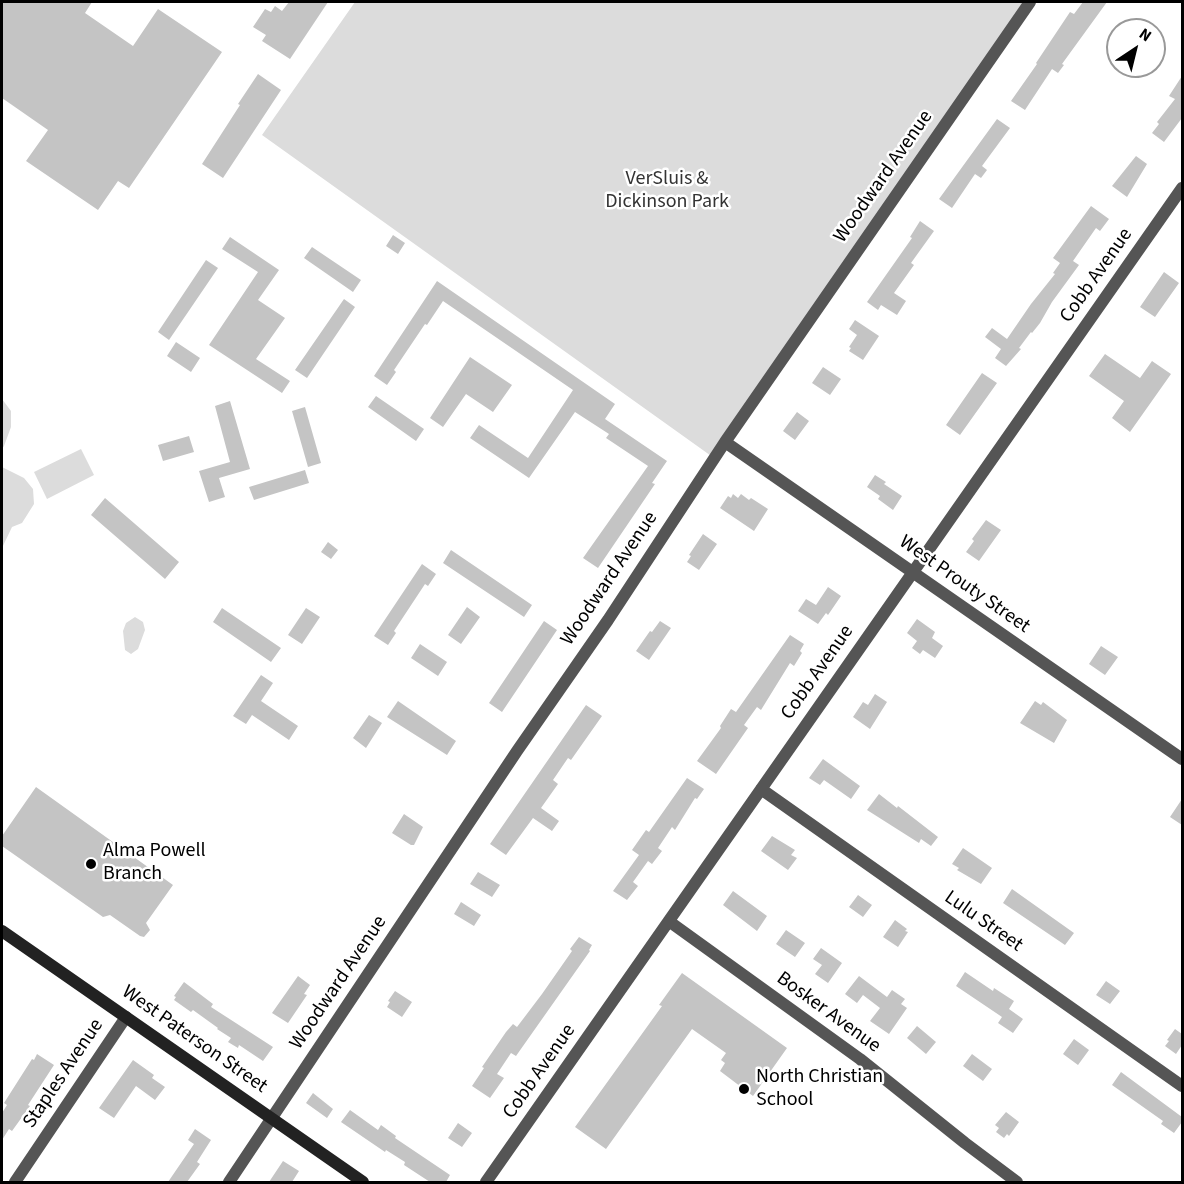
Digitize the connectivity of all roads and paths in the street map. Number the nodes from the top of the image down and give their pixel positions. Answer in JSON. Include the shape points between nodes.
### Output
{"nodes":[{"id":1,"x":1030,"y":2,"type":"edge"},
{"id":2,"x":1182,"y":188,"type":"edge"},
{"id":3,"x":725,"y":442,"type":"junction"},
{"id":4,"x":913,"y":573,"type":"junction"},
{"id":5,"x":1182,"y":759,"type":"edge"},
{"id":6,"x":761,"y":789,"type":"junction"},
{"id":7,"x":670,"y":922,"type":"junction"},
{"id":8,"x":2,"y":931,"type":"edge"},
{"id":9,"x":126,"y":1017,"type":"junction"},
{"id":10,"x":1182,"y":1086,"type":"edge"},
{"id":11,"x":272,"y":1118,"type":"junction"},
{"id":12,"x":15,"y":1182,"type":"edge"},
{"id":13,"x":229,"y":1182,"type":"edge"},
{"id":14,"x":363,"y":1182,"type":"edge"},
{"id":15,"x":486,"y":1182,"type":"edge"},
{"id":16,"x":1017,"y":1182,"type":"edge"}],
"edges":[{"from":1,"to":3,"type":"street","name":"Woodward Avenue"},
{"from":2,"to":4,"type":"street","name":"Cobb Avenue"},
{"from":3,"to":4,"type":"street","name":"West Prouty Street"},
{"from":3,"to":11,"type":"street","name":"Woodward Avenue"},
{"from":4,"to":5,"type":"street","name":"West Prouty Street"},
{"from":4,"to":6,"type":"street","name":"Cobb Avenue"},
{"from":6,"to":7,"type":"street","name":"Cobb Avenue"},
{"from":6,"to":10,"type":"street","name":"Lulu Street"},
{"from":7,"to":15,"type":"street","name":"Cobb Avenue"},
{"from":7,"to":16,"type":"street","name":"Bosker Avenue","via":[[860,1059]]},
{"from":8,"to":9,"type":"street","name":"West Paterson Street"},
{"from":9,"to":11,"type":"street","name":"West Paterson Street"},
{"from":9,"to":12,"type":"street","name":"Staples Avenue"},
{"from":11,"to":13,"type":"street","name":"Woodward Avenue"},
{"from":11,"to":14,"type":"street","name":"West Paterson Street"}]}
